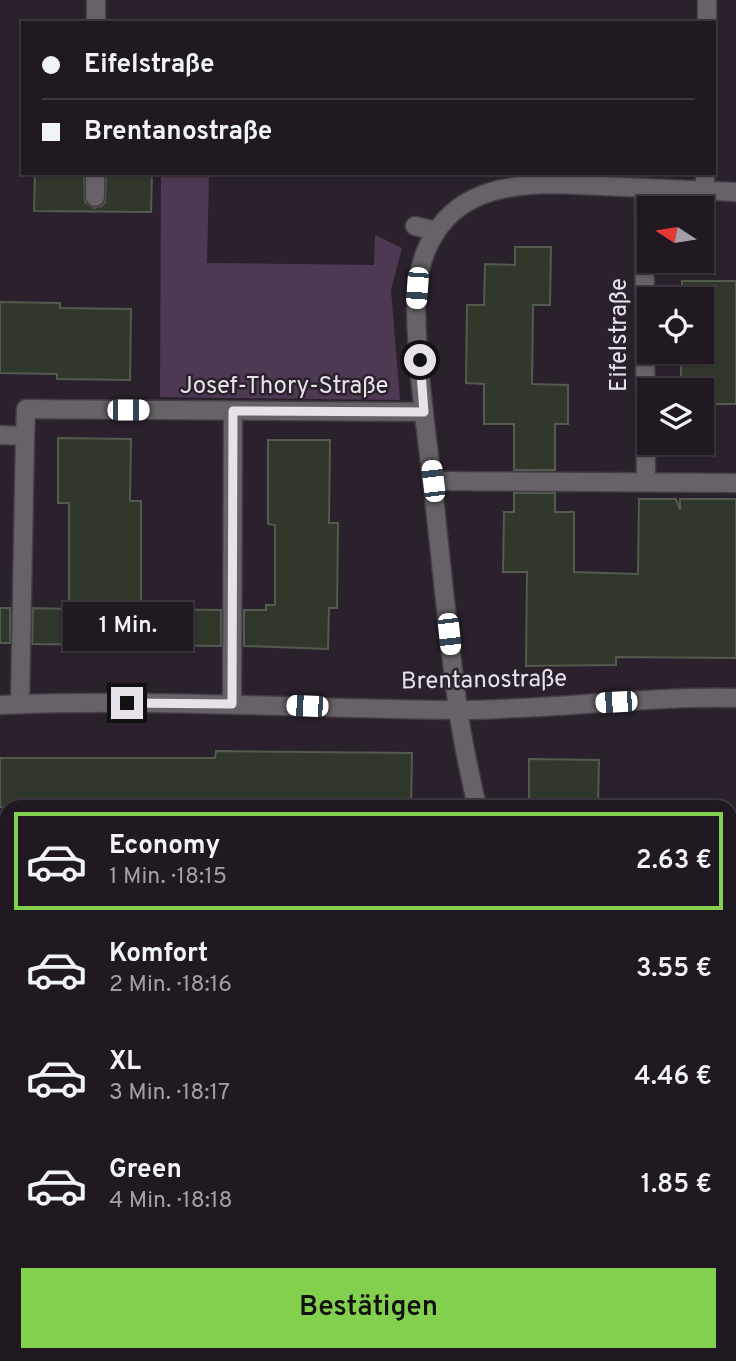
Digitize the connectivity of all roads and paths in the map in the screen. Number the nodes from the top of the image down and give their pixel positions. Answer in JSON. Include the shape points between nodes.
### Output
{"nodes":[{"id":1,"x":96,"y":0,"type":"edge"},
{"id":2,"x":707,"y":0,"type":"edge"},
{"id":3,"x":96,"y":21,"type":"edge"},
{"id":4,"x":707,"y":21,"type":"edge"},
{"id":5,"x":95,"y":175,"type":"edge"},
{"id":6,"x":705,"y":182,"type":"edge"},
{"id":7,"x":644,"y":188,"type":"junction"},
{"id":8,"x":736,"y":192,"type":"edge"},
{"id":9,"x":95,"y":198,"type":"dead end"},
{"id":10,"x":415,"y":226,"type":"dead end"},
{"id":11,"x":436,"y":231,"type":"junction"},
{"id":12,"x":233,"y":411,"type":"junction"},
{"id":13,"x":424,"y":412,"type":"junction"},
{"id":14,"x":0,"y":435,"type":"edge"},
{"id":15,"x":25,"y":436,"type":"junction"},
{"id":16,"x":433,"y":481,"type":"junction"},
{"id":17,"x":646,"y":481,"type":"junction"},
{"id":18,"x":736,"y":483,"type":"edge"},
{"id":19,"x":736,"y":698,"type":"edge"},
{"id":20,"x":20,"y":704,"type":"junction"},
{"id":21,"x":232,"y":704,"type":"junction"},
{"id":22,"x":0,"y":705,"type":"edge"},
{"id":23,"x":458,"y":710,"type":"junction"},
{"id":24,"x":476,"y":800,"type":"edge"}],
"edges":[{"from":1,"to":3,"type":"street"},
{"from":2,"to":4,"type":"street"},
{"from":5,"to":9,"type":"street"},
{"from":6,"to":7,"type":"street"},
{"from":6,"to":8,"type":"street"},
{"from":7,"to":11,"type":"street","via":[[548,184],[502,188],[467,202]]},
{"from":7,"to":17,"type":"street","name":"Eifelstraße"},
{"from":10,"to":11,"type":"street"},
{"from":11,"to":13,"type":"street","via":[[420,268],[416,307]]},
{"from":12,"to":13,"type":"street","name":"Josef-Thory-Straße"},
{"from":12,"to":15,"type":"street","name":"Josef-Thory-Straße","via":[[26,409]]},
{"from":12,"to":21,"type":"street"},
{"from":13,"to":16,"type":"street"},
{"from":14,"to":15,"type":"street"},
{"from":15,"to":20,"type":"street"},
{"from":16,"to":17,"type":"street"},
{"from":16,"to":23,"type":"street"},
{"from":17,"to":18,"type":"street"},
{"from":19,"to":23,"type":"street","name":"Brentanostraße"},
{"from":20,"to":21,"type":"street","name":"Brentanostraße"},
{"from":20,"to":22,"type":"street","name":"Brentanostraße"},
{"from":21,"to":23,"type":"street","name":"Brentanostraße"},
{"from":23,"to":24,"type":"street"}]}
